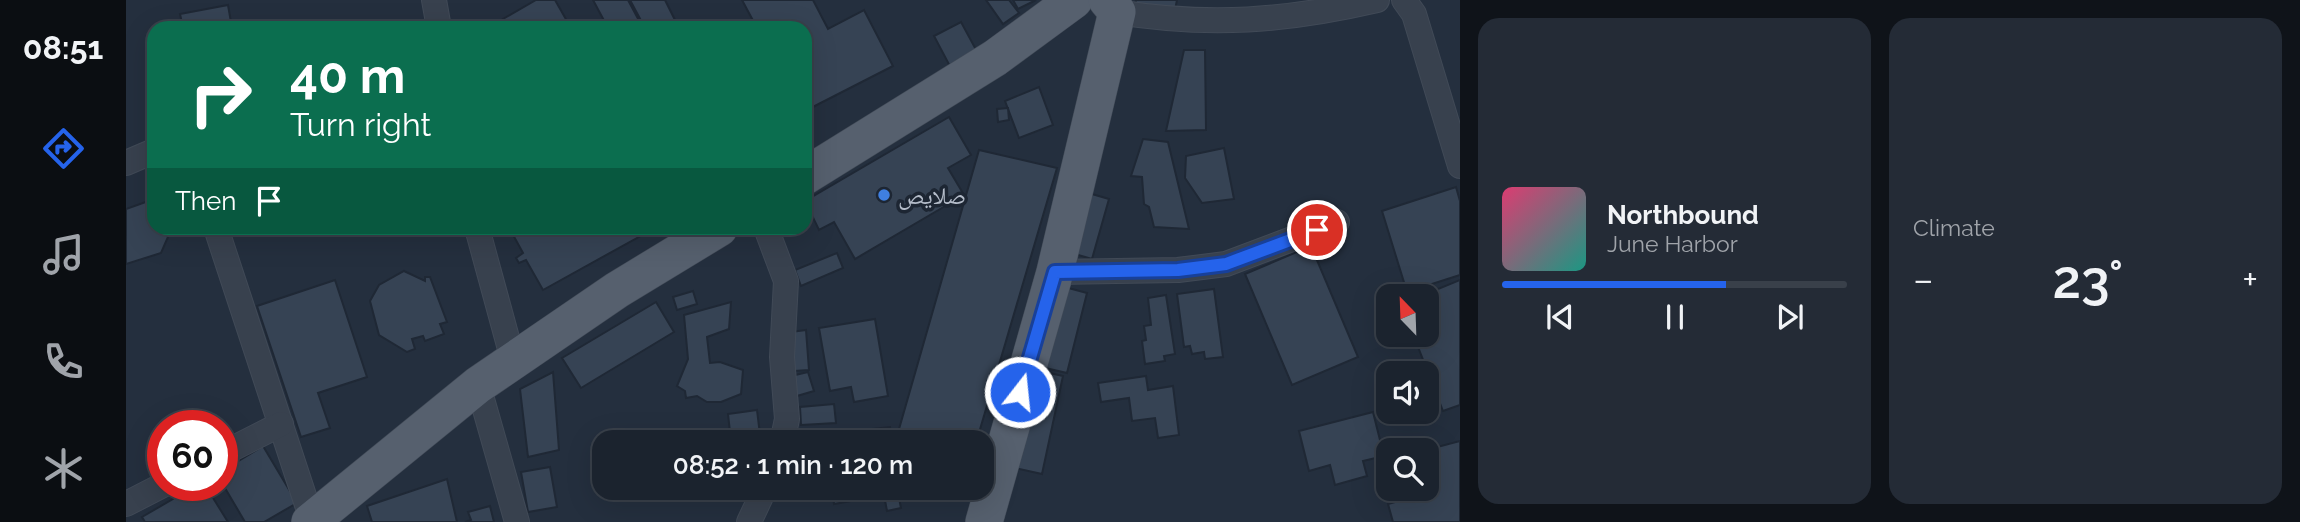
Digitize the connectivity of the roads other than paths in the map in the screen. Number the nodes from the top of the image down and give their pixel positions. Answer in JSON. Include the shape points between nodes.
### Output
{"nodes":[{"id":1,"x":434,"y":0,"type":"edge"},
{"id":2,"x":1074,"y":0,"type":"edge"},
{"id":3,"x":1377,"y":0,"type":"edge"},
{"id":4,"x":1405,"y":0,"type":"edge"},
{"id":5,"x":1112,"y":6,"type":"edge"},
{"id":6,"x":438,"y":21,"type":"edge"},
{"id":7,"x":1451,"y":105,"type":"edge"},
{"id":8,"x":147,"y":154,"type":"edge"},
{"id":9,"x":126,"y":163,"type":"edge"},
{"id":10,"x":1460,"y":166,"type":"edge"},
{"id":11,"x":812,"y":172,"type":"edge"},
{"id":12,"x":1337,"y":222,"type":"dead end"},
{"id":13,"x":218,"y":235,"type":"edge"},
{"id":14,"x":479,"y":235,"type":"edge"},
{"id":15,"x":707,"y":235,"type":"edge"},
{"id":16,"x":769,"y":235,"type":"edge"},
{"id":17,"x":1055,"y":272,"type":"junction"},
{"id":18,"x":513,"y":360,"type":"junction"},
{"id":19,"x":478,"y":385,"type":"junction"},
{"id":20,"x":281,"y":424,"type":"junction"},
{"id":21,"x":785,"y":430,"type":"edge"},
{"id":22,"x":238,"y":446,"type":"edge"},
{"id":23,"x":147,"y":493,"type":"edge"},
{"id":24,"x":759,"y":500,"type":"edge"},
{"id":25,"x":126,"y":504,"type":"edge"},
{"id":26,"x":311,"y":521,"type":"edge"},
{"id":27,"x":517,"y":522,"type":"edge"},
{"id":28,"x":749,"y":522,"type":"edge"},
{"id":29,"x":984,"y":522,"type":"edge"}],
"edges":[{"from":1,"to":6,"type":"street"},
{"from":2,"to":11,"type":"main road","via":[[995,58]]},
{"from":3,"to":5,"type":"street","via":[[1317,14],[1241,22],[1150,17]]},
{"from":4,"to":7,"type":"street"},
{"from":5,"to":17,"type":"main road"},
{"from":7,"to":10,"type":"street"},
{"from":8,"to":9,"type":"street"},
{"from":12,"to":17,"type":"street","via":[[1226,264],[1178,270]]},
{"from":13,"to":20,"type":"street"},
{"from":14,"to":18,"type":"street"},
{"from":15,"to":18,"type":"main road"},
{"from":16,"to":21,"type":"street","via":[[786,281]]},
{"from":17,"to":29,"type":"main road"},
{"from":18,"to":19,"type":"main road"},
{"from":19,"to":26,"type":"main road"},
{"from":19,"to":27,"type":"street"},
{"from":20,"to":22,"type":"street"},
{"from":20,"to":26,"type":"street"},
{"from":23,"to":25,"type":"street"},
{"from":24,"to":28,"type":"street"}]}
